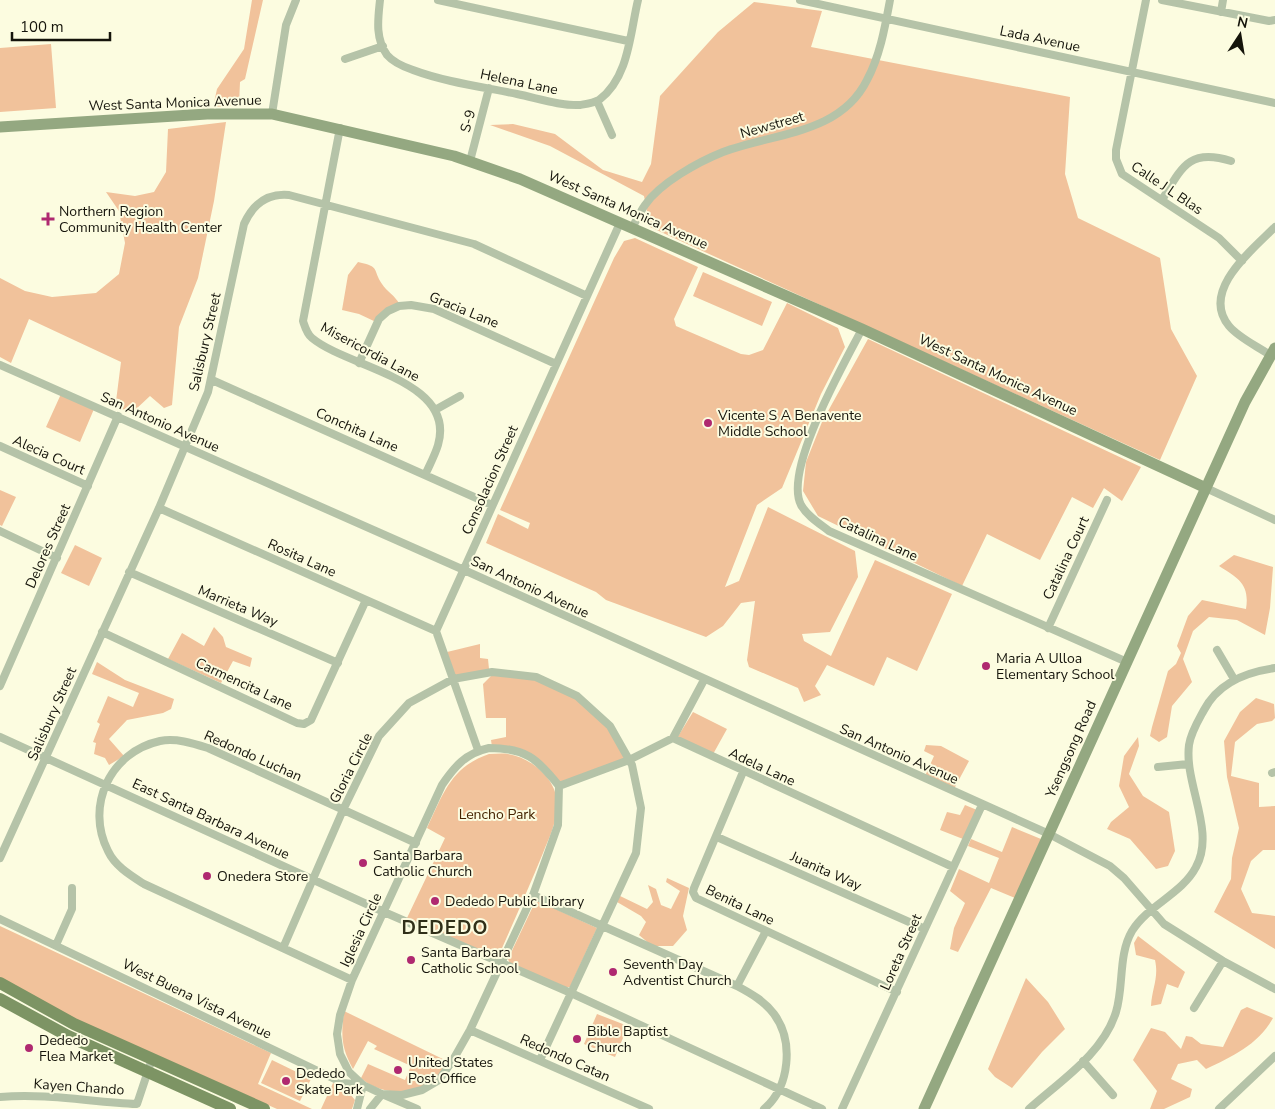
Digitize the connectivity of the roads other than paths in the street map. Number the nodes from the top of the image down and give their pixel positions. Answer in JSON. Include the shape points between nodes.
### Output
{"nodes":[{"id":1,"x":296,"y":0,"type":"edge"},
{"id":2,"x":380,"y":0,"type":"edge"},
{"id":3,"x":438,"y":0,"type":"edge"},
{"id":4,"x":638,"y":0,"type":"edge"},
{"id":5,"x":800,"y":0,"type":"edge"},
{"id":6,"x":890,"y":0,"type":"edge"},
{"id":7,"x":1146,"y":0,"type":"edge"},
{"id":8,"x":1162,"y":0,"type":"edge"},
{"id":9,"x":1223,"y":0,"type":"edge"},
{"id":10,"x":1221,"y":12,"type":"junction"},
{"id":11,"x":886,"y":19,"type":"junction"},
{"id":12,"x":1275,"y":20,"type":"edge"},
{"id":13,"x":628,"y":41,"type":"junction"},
{"id":14,"x":383,"y":46,"type":"junction"},
{"id":15,"x":344,"y":59,"type":"dead end"},
{"id":16,"x":1132,"y":71,"type":"junction"},
{"id":17,"x":489,"y":88,"type":"junction"},
{"id":18,"x":597,"y":101,"type":"junction"},
{"id":19,"x":1275,"y":103,"type":"edge"},
{"id":20,"x":272,"y":114,"type":"junction"},
{"id":21,"x":0,"y":127,"type":"edge"},
{"id":22,"x":340,"y":128,"type":"junction"},
{"id":23,"x":612,"y":135,"type":"dead end"},
{"id":24,"x":1231,"y":160,"type":"dead end"},
{"id":25,"x":470,"y":161,"type":"junction"},
{"id":26,"x":1162,"y":200,"type":"junction"},
{"id":27,"x":325,"y":204,"type":"junction"},
{"id":28,"x":620,"y":223,"type":"junction"},
{"id":29,"x":1275,"y":227,"type":"edge"},
{"id":30,"x":632,"y":228,"type":"junction"},
{"id":31,"x":1242,"y":261,"type":"junction"},
{"id":32,"x":587,"y":296,"type":"junction"},
{"id":33,"x":862,"y":329,"type":"junction"},
{"id":34,"x":1273,"y":352,"type":"edge"},
{"id":35,"x":359,"y":363,"type":"junction"},
{"id":36,"x":556,"y":364,"type":"junction"},
{"id":37,"x":0,"y":365,"type":"edge"},
{"id":38,"x":212,"y":380,"type":"junction"},
{"id":39,"x":460,"y":396,"type":"dead end"},
{"id":40,"x":435,"y":410,"type":"junction"},
{"id":41,"x":118,"y":416,"type":"junction"},
{"id":42,"x":0,"y":446,"type":"edge"},
{"id":43,"x":184,"y":446,"type":"junction"},
{"id":44,"x":426,"y":473,"type":"junction"},
{"id":45,"x":88,"y":486,"type":"junction"},
{"id":46,"x":1206,"y":488,"type":"junction"},
{"id":47,"x":1107,"y":500,"type":"dead end"},
{"id":48,"x":492,"y":505,"type":"junction"},
{"id":49,"x":159,"y":508,"type":"junction"},
{"id":50,"x":1275,"y":520,"type":"edge"},
{"id":51,"x":0,"y":531,"type":"edge"},
{"id":52,"x":56,"y":558,"type":"junction"},
{"id":53,"x":464,"y":570,"type":"junction"},
{"id":54,"x":129,"y":572,"type":"junction"},
{"id":55,"x":366,"y":600,"type":"junction"},
{"id":56,"x":1048,"y":628,"type":"junction"},
{"id":57,"x":102,"y":632,"type":"junction"},
{"id":58,"x":436,"y":632,"type":"junction"},
{"id":59,"x":1217,"y":650,"type":"dead end"},
{"id":60,"x":1127,"y":662,"type":"junction"},
{"id":61,"x":338,"y":663,"type":"junction"},
{"id":62,"x":1275,"y":668,"type":"edge"},
{"id":63,"x":453,"y":679,"type":"junction"},
{"id":64,"x":1234,"y":679,"type":"junction"},
{"id":65,"x":704,"y":680,"type":"junction"},
{"id":66,"x":0,"y":686,"type":"edge"},
{"id":67,"x":0,"y":737,"type":"edge"},
{"id":68,"x":673,"y":738,"type":"junction"},
{"id":69,"x":478,"y":750,"type":"junction"},
{"id":70,"x":46,"y":758,"type":"junction"},
{"id":71,"x":629,"y":760,"type":"junction"},
{"id":72,"x":1188,"y":764,"type":"junction"},
{"id":73,"x":1158,"y":767,"type":"dead end"},
{"id":74,"x":743,"y":772,"type":"junction"},
{"id":75,"x":105,"y":783,"type":"junction"},
{"id":76,"x":559,"y":786,"type":"junction"},
{"id":77,"x":982,"y":805,"type":"junction"},
{"id":78,"x":343,"y":810,"type":"junction"},
{"id":79,"x":1048,"y":834,"type":"junction"},
{"id":80,"x":717,"y":836,"type":"junction"},
{"id":81,"x":416,"y":843,"type":"junction"},
{"id":82,"x":0,"y":858,"type":"edge"},
{"id":83,"x":953,"y":867,"type":"junction"},
{"id":84,"x":314,"y":880,"type":"junction"},
{"id":85,"x":72,"y":888,"type":"dead end"},
{"id":86,"x":533,"y":895,"type":"junction"},
{"id":87,"x":1152,"y":909,"type":"junction"},
{"id":88,"x":384,"y":912,"type":"junction"},
{"id":89,"x":0,"y":919,"type":"edge"},
{"id":90,"x":601,"y":926,"type":"junction"},
{"id":91,"x":925,"y":929,"type":"junction"},
{"id":92,"x":766,"y":931,"type":"junction"},
{"id":93,"x":56,"y":946,"type":"junction"},
{"id":94,"x":283,"y":948,"type":"junction"},
{"id":95,"x":1223,"y":961,"type":"junction"},
{"id":96,"x":501,"y":964,"type":"junction"},
{"id":97,"x":352,"y":980,"type":"junction"},
{"id":98,"x":0,"y":983,"type":"edge"},
{"id":99,"x":737,"y":986,"type":"junction"},
{"id":100,"x":1275,"y":989,"type":"edge"},
{"id":101,"x":897,"y":992,"type":"junction"},
{"id":102,"x":571,"y":993,"type":"junction"},
{"id":103,"x":0,"y":999,"type":"edge"},
{"id":104,"x":1194,"y":1008,"type":"dead end"},
{"id":105,"x":470,"y":1030,"type":"junction"},
{"id":106,"x":1275,"y":1056,"type":"edge"},
{"id":107,"x":152,"y":1059,"type":"junction"},
{"id":108,"x":540,"y":1060,"type":"junction"},
{"id":109,"x":1083,"y":1061,"type":"junction"},
{"id":110,"x":146,"y":1071,"type":"junction"},
{"id":111,"x":363,"y":1085,"type":"junction"},
{"id":112,"x":779,"y":1089,"type":"junction"},
{"id":113,"x":382,"y":1094,"type":"junction"},
{"id":114,"x":1113,"y":1095,"type":"dead end"},
{"id":115,"x":0,"y":1097,"type":"edge"},
{"id":116,"x":137,"y":1106,"type":"edge"},
{"id":117,"x":230,"y":1109,"type":"edge"},
{"id":118,"x":264,"y":1109,"type":"edge"},
{"id":119,"x":357,"y":1109,"type":"edge"},
{"id":120,"x":370,"y":1109,"type":"edge"},
{"id":121,"x":417,"y":1109,"type":"edge"},
{"id":122,"x":649,"y":1109,"type":"edge"},
{"id":123,"x":764,"y":1109,"type":"edge"},
{"id":124,"x":822,"y":1109,"type":"edge"},
{"id":125,"x":842,"y":1109,"type":"edge"},
{"id":126,"x":924,"y":1109,"type":"edge"},
{"id":127,"x":1029,"y":1109,"type":"edge"},
{"id":128,"x":1219,"y":1109,"type":"edge"}],
"edges":[{"from":1,"to":20,"type":"street","via":[[286,25]]},
{"from":2,"to":14,"type":"street","name":"Helena Lane","via":[[377,26]]},
{"from":3,"to":13,"type":"street"},
{"from":4,"to":13,"type":"street"},
{"from":5,"to":11,"type":"street","name":"Lada Avenue"},
{"from":6,"to":11,"type":"street","name":"Newstreet"},
{"from":7,"to":16,"type":"street","name":"Calle J L Blas"},
{"from":8,"to":10,"type":"street"},
{"from":9,"to":10,"type":"street"},
{"from":10,"to":12,"type":"street"},
{"from":11,"to":16,"type":"street","name":"Lada Avenue"},
{"from":11,"to":30,"type":"street","name":"Newstreet","via":[[867,81],[839,114],[819,125],[723,152],[698,163],[645,204]]},
{"from":13,"to":18,"type":"street","via":[[622,72],[610,90]]},
{"from":14,"to":15,"type":"street"},
{"from":14,"to":17,"type":"street","name":"Helena Lane","via":[[401,66]]},
{"from":16,"to":19,"type":"street","name":"Lada Avenue"},
{"from":16,"to":26,"type":"street","name":"Calle J L Blas","via":[[1116,158],[1122,174]]},
{"from":17,"to":18,"type":"street","name":"Helena Lane","via":[[563,104],[581,105]]},
{"from":17,"to":25,"type":"street","name":"S-9"},
{"from":18,"to":23,"type":"street"},
{"from":20,"to":21,"type":"main road","name":"West Santa Monica Avenue","via":[[217,113]]},
{"from":20,"to":22,"type":"main road","name":"West Santa Monica Avenue"},
{"from":22,"to":25,"type":"main road","name":"West Santa Monica Avenue"},
{"from":22,"to":27,"type":"street","name":"Misericordia Lane"},
{"from":24,"to":26,"type":"street","via":[[1204,156],[1190,160]]},
{"from":25,"to":28,"type":"main road","name":"West Santa Monica Avenue"},
{"from":26,"to":31,"type":"street","name":"Calle J L Blas","via":[[1219,238]]},
{"from":27,"to":32,"type":"street","name":"Salisbury Street","via":[[474,244]]},
{"from":27,"to":35,"type":"street","name":"Misericordia Lane","via":[[303,321],[312,338]]},
{"from":27,"to":38,"type":"street","name":"Salisbury Street","via":[[278,194],[266,198],[249,213],[244,224]]},
{"from":28,"to":30,"type":"main road","name":"West Santa Monica Avenue"},
{"from":28,"to":32,"type":"street","name":"Consolacion Street"},
{"from":29,"to":31,"type":"street"},
{"from":30,"to":33,"type":"main road","name":"West Santa Monica Avenue"},
{"from":31,"to":34,"type":"street","via":[[1224,285],[1221,314],[1230,327]]},
{"from":32,"to":36,"type":"street","name":"Consolacion Street"},
{"from":33,"to":46,"type":"main road","name":"West Santa Monica Avenue"},
{"from":33,"to":56,"type":"street","name":"Catalina Lane","via":[[803,452],[797,493],[801,505],[829,531]]},
{"from":34,"to":46,"type":"main road","name":"Ysengsong Road","via":[[1245,402]]},
{"from":35,"to":36,"type":"street","name":"Gracia Lane","via":[[380,319],[394,308],[411,305],[434,309]]},
{"from":35,"to":40,"type":"street","name":"Misericordia Lane","via":[[410,386],[427,398]]},
{"from":36,"to":48,"type":"street","name":"Consolacion Street"},
{"from":37,"to":41,"type":"street","name":"San Antonio Avenue"},
{"from":38,"to":43,"type":"street","name":"Salisbury Street"},
{"from":38,"to":44,"type":"street","name":"Conchita Lane"},
{"from":39,"to":40,"type":"street"},
{"from":40,"to":44,"type":"street","via":[[440,432]]},
{"from":41,"to":43,"type":"street","name":"San Antonio Avenue"},
{"from":41,"to":45,"type":"street","name":"Delores Street"},
{"from":42,"to":45,"type":"street","name":"Alecia Court"},
{"from":43,"to":49,"type":"street","name":"Salisbury Street"},
{"from":43,"to":53,"type":"street","name":"San Antonio Avenue"},
{"from":44,"to":48,"type":"street","name":"Conchita Lane"},
{"from":45,"to":52,"type":"street","name":"Delores Street"},
{"from":46,"to":50,"type":"street"},
{"from":46,"to":60,"type":"main road","name":"Ysengsong Road"},
{"from":47,"to":56,"type":"street","name":"Catalina Court"},
{"from":48,"to":53,"type":"street","name":"Consolacion Street"},
{"from":49,"to":54,"type":"street","name":"Salisbury Street"},
{"from":49,"to":55,"type":"street","name":"Rosita Lane"},
{"from":51,"to":52,"type":"street"},
{"from":52,"to":66,"type":"street","name":"Delores Street"},
{"from":53,"to":58,"type":"street","name":"Consolacion Street"},
{"from":53,"to":65,"type":"street","name":"San Antonio Avenue"},
{"from":54,"to":57,"type":"street","name":"Salisbury Street"},
{"from":54,"to":61,"type":"street","name":"Marrieta Way"},
{"from":55,"to":58,"type":"street","name":"Rosita Lane"},
{"from":55,"to":61,"type":"street","name":"Carmencita Lane"},
{"from":56,"to":60,"type":"street","name":"Catalina Lane"},
{"from":57,"to":61,"type":"street","name":"Carmencita Lane","via":[[300,724],[312,720]]},
{"from":57,"to":70,"type":"street","name":"Salisbury Street"},
{"from":58,"to":63,"type":"street"},
{"from":59,"to":64,"type":"street"},
{"from":60,"to":79,"type":"main road","name":"Ysengsong Road"},
{"from":62,"to":64,"type":"street"},
{"from":63,"to":69,"type":"street"},
{"from":63,"to":71,"type":"street","name":"Gloria Circle","via":[[492,672],[536,677],[569,692],[610,726]]},
{"from":63,"to":78,"type":"street","name":"Gloria Circle","via":[[409,703],[379,736]]},
{"from":64,"to":72,"type":"street","via":[[1207,701],[1192,730]]},
{"from":65,"to":68,"type":"street"},
{"from":65,"to":77,"type":"street","name":"San Antonio Avenue"},
{"from":67,"to":70,"type":"street","name":"East Santa Barbara Avenue"},
{"from":68,"to":71,"type":"street"},
{"from":68,"to":74,"type":"street","name":"Adela Lane"},
{"from":69,"to":76,"type":"street","via":[[509,748],[529,755]]},
{"from":69,"to":81,"type":"street","name":"Iglesia Circle","via":[[453,768]]},
{"from":70,"to":75,"type":"street","name":"East Santa Barbara Avenue"},
{"from":70,"to":82,"type":"street","name":"Salisbury Street"},
{"from":71,"to":76,"type":"street"},
{"from":71,"to":90,"type":"street","name":"Gloria Circle","via":[[641,808],[636,853]]},
{"from":72,"to":73,"type":"street"},
{"from":72,"to":87,"type":"street","via":[[1203,847],[1196,867],[1186,880]]},
{"from":74,"to":80,"type":"street","name":"Benita Lane"},
{"from":74,"to":83,"type":"street","name":"Adela Lane"},
{"from":75,"to":78,"type":"street","name":"Redondo Luchan","via":[[119,763],[138,748],[161,741],[185,741],[208,748]]},
{"from":75,"to":84,"type":"street","name":"East Santa Barbara Avenue"},
{"from":75,"to":94,"type":"street","name":"Redondo Luchan","via":[[98,806],[100,830],[108,853],[124,871],[144,884]]},
{"from":76,"to":86,"type":"street","name":"Iglesia Circle","via":[[558,825]]},
{"from":77,"to":79,"type":"street","name":"San Antonio Avenue"},
{"from":77,"to":83,"type":"street","name":"Loreta Street"},
{"from":78,"to":81,"type":"street","name":"Redondo Luchan"},
{"from":78,"to":84,"type":"street","name":"Gloria Circle"},
{"from":79,"to":87,"type":"street","name":"San Antonio Avenue","via":[[1110,866]]},
{"from":79,"to":126,"type":"main road","name":"Ysengsong Road"},
{"from":80,"to":91,"type":"street","name":"Juanita Way"},
{"from":80,"to":92,"type":"street","name":"Benita Lane","via":[[694,888],[694,895]]},
{"from":81,"to":88,"type":"street","name":"Iglesia Circle"},
{"from":83,"to":91,"type":"street","name":"Loreta Street"},
{"from":84,"to":88,"type":"street","name":"East Santa Barbara Avenue"},
{"from":84,"to":94,"type":"street","name":"Gloria Circle"},
{"from":85,"to":93,"type":"street","via":[[72,909]]},
{"from":86,"to":90,"type":"street"},
{"from":86,"to":96,"type":"street","name":"Iglesia Circle"},
{"from":87,"to":95,"type":"street","name":"San Antonio Avenue","via":[[1164,924]]},
{"from":87,"to":109,"type":"street","via":[[1133,930],[1126,946],[1116,1012],[1108,1033]]},
{"from":88,"to":96,"type":"street","name":"East Santa Barbara Avenue"},
{"from":88,"to":97,"type":"street","name":"Iglesia Circle"},
{"from":89,"to":93,"type":"street","name":"West Buena Vista Avenue"},
{"from":90,"to":99,"type":"street"},
{"from":90,"to":102,"type":"street","name":"Gloria Circle"},
{"from":91,"to":101,"type":"street","name":"Loreta Street"},
{"from":92,"to":99,"type":"street"},
{"from":92,"to":101,"type":"street","name":"Benita Lane"},
{"from":93,"to":111,"type":"street","name":"West Buena Vista Avenue","via":[[343,1083]]},
{"from":94,"to":97,"type":"street","name":"Redondo Luchan"},
{"from":95,"to":100,"type":"street","name":"San Antonio Avenue"},
{"from":95,"to":104,"type":"street"},
{"from":96,"to":102,"type":"street","name":"East Santa Barbara Avenue"},
{"from":96,"to":105,"type":"street","name":"Iglesia Circle"},
{"from":97,"to":111,"type":"street","name":"Iglesia Circle","via":[[337,1034],[340,1054],[349,1072]]},
{"from":98,"to":107,"type":"main road","via":[[56,1015]]},
{"from":99,"to":112,"type":"street","via":[[758,997],[775,1015],[785,1037],[787,1061]]},
{"from":101,"to":125,"type":"street","name":"Loreta Street"},
{"from":102,"to":108,"type":"street","name":"Gloria Circle"},
{"from":102,"to":112,"type":"street","name":"East Santa Barbara Avenue"},
{"from":103,"to":110,"type":"main road","via":[[50,1027]]},
{"from":105,"to":108,"type":"street","name":"Redondo Catan"},
{"from":105,"to":113,"type":"street","name":"Iglesia Circle","via":[[439,1080],[409,1094]]},
{"from":106,"to":128,"type":"street"},
{"from":107,"to":110,"type":"street","name":"Kayen Chando"},
{"from":107,"to":118,"type":"main road"},
{"from":108,"to":122,"type":"street","name":"Redondo Catan"},
{"from":109,"to":114,"type":"street"},
{"from":109,"to":127,"type":"street"},
{"from":110,"to":116,"type":"street","name":"Kayen Chando"},
{"from":110,"to":117,"type":"main road"},
{"from":111,"to":113,"type":"street","name":"Iglesia Circle"},
{"from":111,"to":119,"type":"street"},
{"from":112,"to":123,"type":"street"},
{"from":112,"to":124,"type":"street","name":"East Santa Barbara Avenue"},
{"from":113,"to":120,"type":"street"},
{"from":113,"to":121,"type":"street"},
{"from":115,"to":116,"type":"street","name":"Kayen Chando","via":[[70,1097]]}]}
